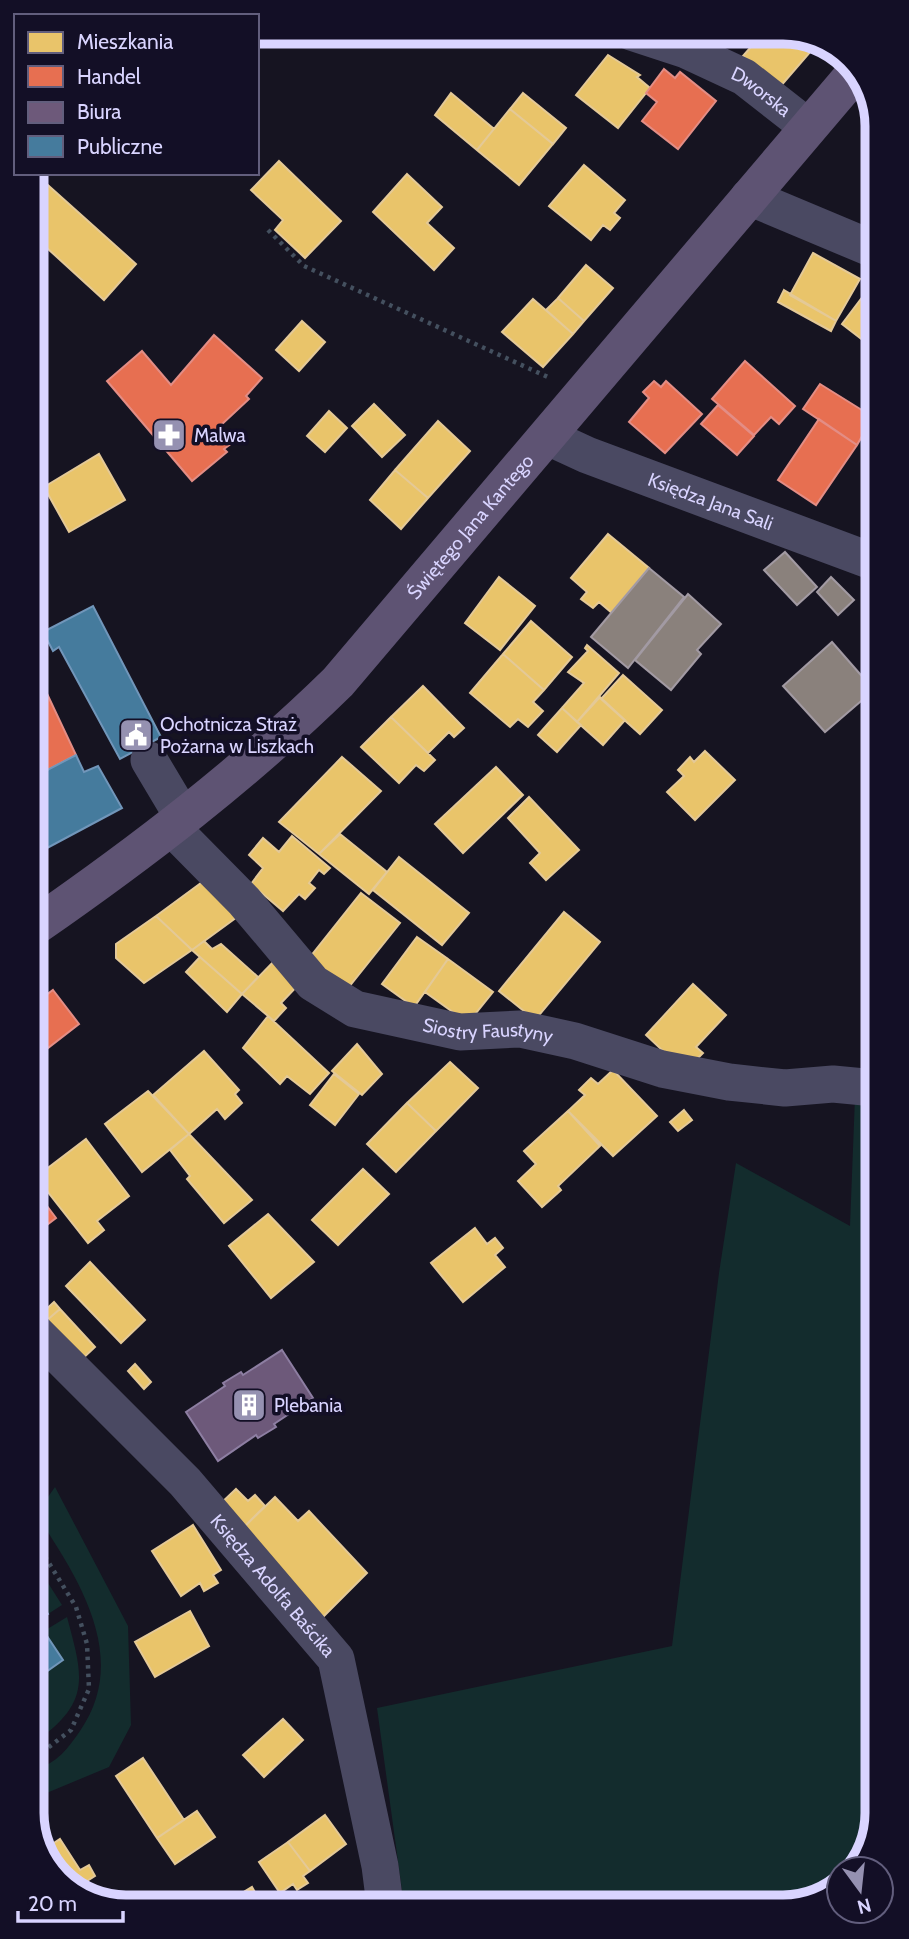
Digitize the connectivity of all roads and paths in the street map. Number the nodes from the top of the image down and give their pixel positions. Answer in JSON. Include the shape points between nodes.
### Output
{"nodes":[{"id":1,"x":668,"y":44,"type":"edge"},
{"id":2,"x":850,"y":79,"type":"edge"},
{"id":3,"x":808,"y":127,"type":"junction"},
{"id":4,"x":750,"y":197,"type":"junction"},
{"id":5,"x":268,"y":230,"type":"dead end"},
{"id":6,"x":865,"y":246,"type":"edge"},
{"id":7,"x":561,"y":383,"type":"dead end"},
{"id":8,"x":548,"y":437,"type":"junction"},
{"id":9,"x":865,"y":559,"type":"edge"},
{"id":10,"x":149,"y":760,"type":"dead end"},
{"id":11,"x":177,"y":822,"type":"junction"},
{"id":12,"x":44,"y":920,"type":"edge"},
{"id":13,"x":865,"y":1087,"type":"edge"},
{"id":14,"x":44,"y":1341,"type":"edge"},
{"id":15,"x":47,"y":1474,"type":"dead end"},
{"id":16,"x":44,"y":1476,"type":"edge"},
{"id":17,"x":44,"y":1555,"type":"edge"},
{"id":18,"x":44,"y":1751,"type":"edge"},
{"id":19,"x":383,"y":1895,"type":"edge"}],
"edges":[{"from":1,"to":3,"type":"street","name":"Dworska","via":[[744,78]]},
{"from":2,"to":3,"type":"main road","name":"Świętego Jana Kantego"},
{"from":3,"to":4,"type":"main road","name":"Świętego Jana Kantego"},
{"from":4,"to":6,"type":"street"},
{"from":4,"to":8,"type":"main road","name":"Świętego Jana Kantego"},
{"from":5,"to":7,"type":"path","via":[[304,266]]},
{"from":8,"to":9,"type":"street","name":"Księdza Jana Sali"},
{"from":8,"to":11,"type":"main road","name":"Świętego Jana Kantego","via":[[338,682],[281,738]]},
{"from":10,"to":11,"type":"street","name":"Siostry Faustyny"},
{"from":11,"to":12,"type":"main road","name":"Świętego Jana Kantego"},
{"from":11,"to":13,"type":"street","name":"Siostry Faustyny","via":[[313,983],[355,1009],[460,1032],[520,1029],[662,1069],[729,1082],[785,1088]]},
{"from":14,"to":19,"type":"street","name":"Księdza Adolfa Baścika","via":[[185,1482],[336,1659]]},
{"from":15,"to":16,"type":"path"},
{"from":17,"to":18,"type":"path","via":[[76,1606],[87,1644],[89,1689],[71,1730]]}]}
